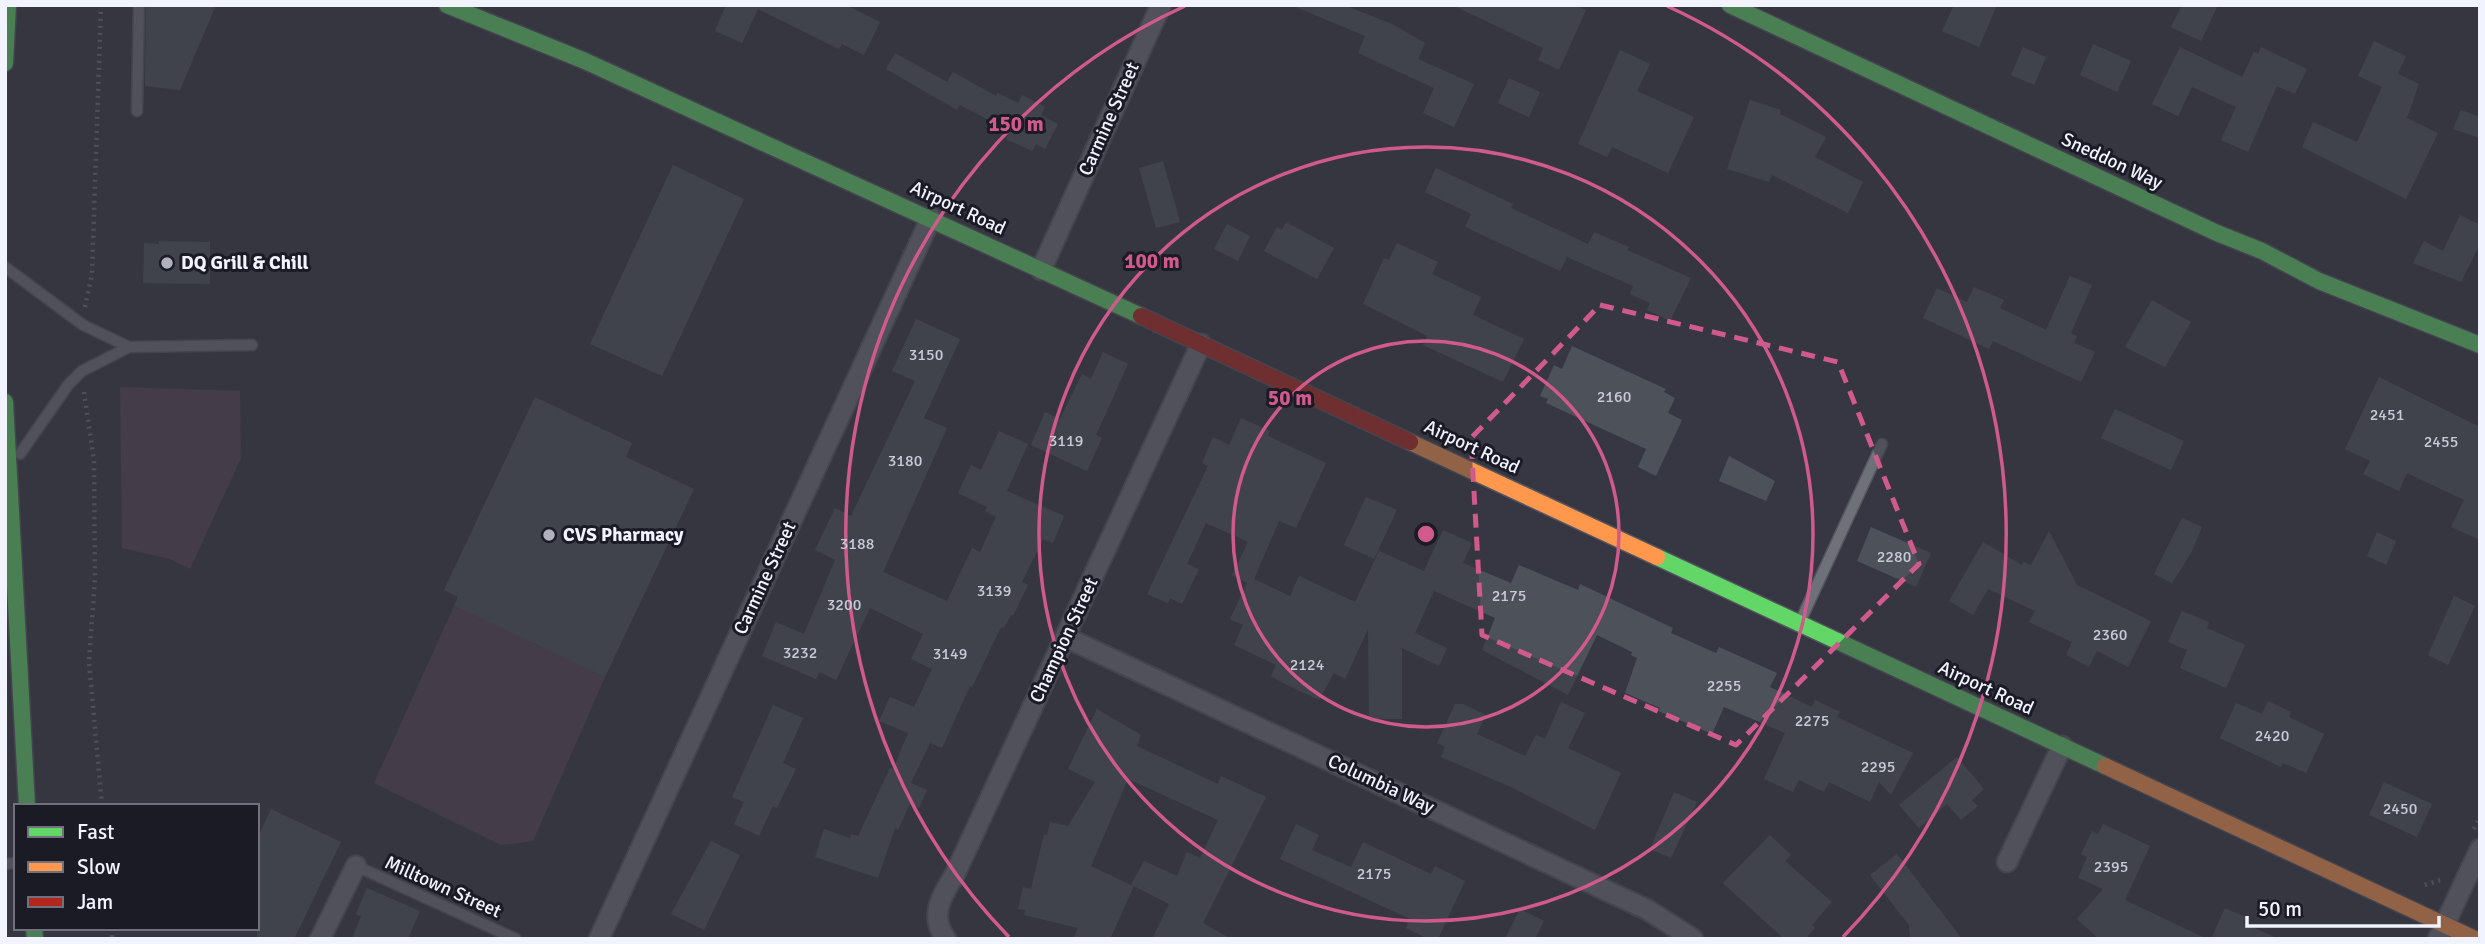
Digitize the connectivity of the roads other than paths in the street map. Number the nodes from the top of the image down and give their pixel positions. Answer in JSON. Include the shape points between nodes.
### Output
{"nodes":[{"id":1,"x":8,"y":5,"type":"edge"},
{"id":2,"x":139,"y":5,"type":"edge"},
{"id":3,"x":447,"y":5,"type":"edge"},
{"id":4,"x":1161,"y":5,"type":"edge"},
{"id":5,"x":1730,"y":5,"type":"edge"},
{"id":6,"x":5,"y":63,"type":"edge"},
{"id":7,"x":137,"y":111,"type":"dead end"},
{"id":8,"x":931,"y":218,"type":"junction"},
{"id":9,"x":5,"y":267,"type":"edge"},
{"id":10,"x":1041,"y":271,"type":"junction"},
{"id":11,"x":1201,"y":344,"type":"junction"},
{"id":12,"x":252,"y":345,"type":"dead end"},
{"id":13,"x":2480,"y":345,"type":"edge"},
{"id":14,"x":129,"y":347,"type":"junction"},
{"id":15,"x":5,"y":402,"type":"edge"},
{"id":16,"x":6,"y":421,"type":"edge"},
{"id":17,"x":1882,"y":444,"type":"dead end"},
{"id":18,"x":8,"y":471,"type":"junction"},
{"id":19,"x":1799,"y":625,"type":"junction"},
{"id":20,"x":1065,"y":637,"type":"junction"},
{"id":21,"x":2062,"y":746,"type":"junction"},
{"id":22,"x":27,"y":804,"type":"edge"},
{"id":23,"x":2480,"y":849,"type":"edge"},
{"id":24,"x":2007,"y":862,"type":"dead end"},
{"id":25,"x":356,"y":866,"type":"joint"},
{"id":26,"x":2441,"y":932,"type":"edge"},
{"id":27,"x":945,"y":937,"type":"edge"},
{"id":28,"x":320,"y":939,"type":"edge"},
{"id":29,"x":516,"y":939,"type":"edge"},
{"id":30,"x":598,"y":939,"type":"edge"},
{"id":31,"x":1693,"y":939,"type":"edge"},
{"id":32,"x":2475,"y":939,"type":"edge"}],
"edges":[{"from":1,"to":6,"type":"main road"},
{"from":2,"to":7,"type":"lane"},
{"from":3,"to":8,"type":"main road","name":"Airport Road","via":[[585,61]]},
{"from":4,"to":10,"type":"street","name":"Carmine Street"},
{"from":5,"to":13,"type":"main road","name":"Sneddon Way","via":[[2319,281]]},
{"from":8,"to":10,"type":"main road","name":"Airport Road"},
{"from":8,"to":30,"type":"street","name":"Carmine Street"},
{"from":9,"to":14,"type":"lane","via":[[83,325]]},
{"from":10,"to":11,"type":"main road","name":"Airport Road"},
{"from":11,"to":19,"type":"main road","name":"Airport Road"},
{"from":11,"to":20,"type":"street","name":"Champion Street"},
{"from":12,"to":14,"type":"lane"},
{"from":14,"to":18,"type":"lane","via":[[82,371],[68,384]]},
{"from":15,"to":16,"type":"main road"},
{"from":16,"to":18,"type":"main road"},
{"from":17,"to":19,"type":"lane"},
{"from":18,"to":22,"type":"main road","via":[[17,700]]},
{"from":19,"to":21,"type":"main road","name":"Airport Road"},
{"from":20,"to":27,"type":"street","name":"Champion Street","via":[[940,898],[937,910]]},
{"from":20,"to":31,"type":"street","name":"Columbia Way","via":[[1648,910]]},
{"from":21,"to":24,"type":"street"},
{"from":21,"to":26,"type":"main road","name":"Airport Road"},
{"from":23,"to":26,"type":"street"},
{"from":25,"to":28,"type":"street"},
{"from":25,"to":29,"type":"lane","name":"Milltown Street"},
{"from":26,"to":32,"type":"main road","name":"Airport Road"}]}
